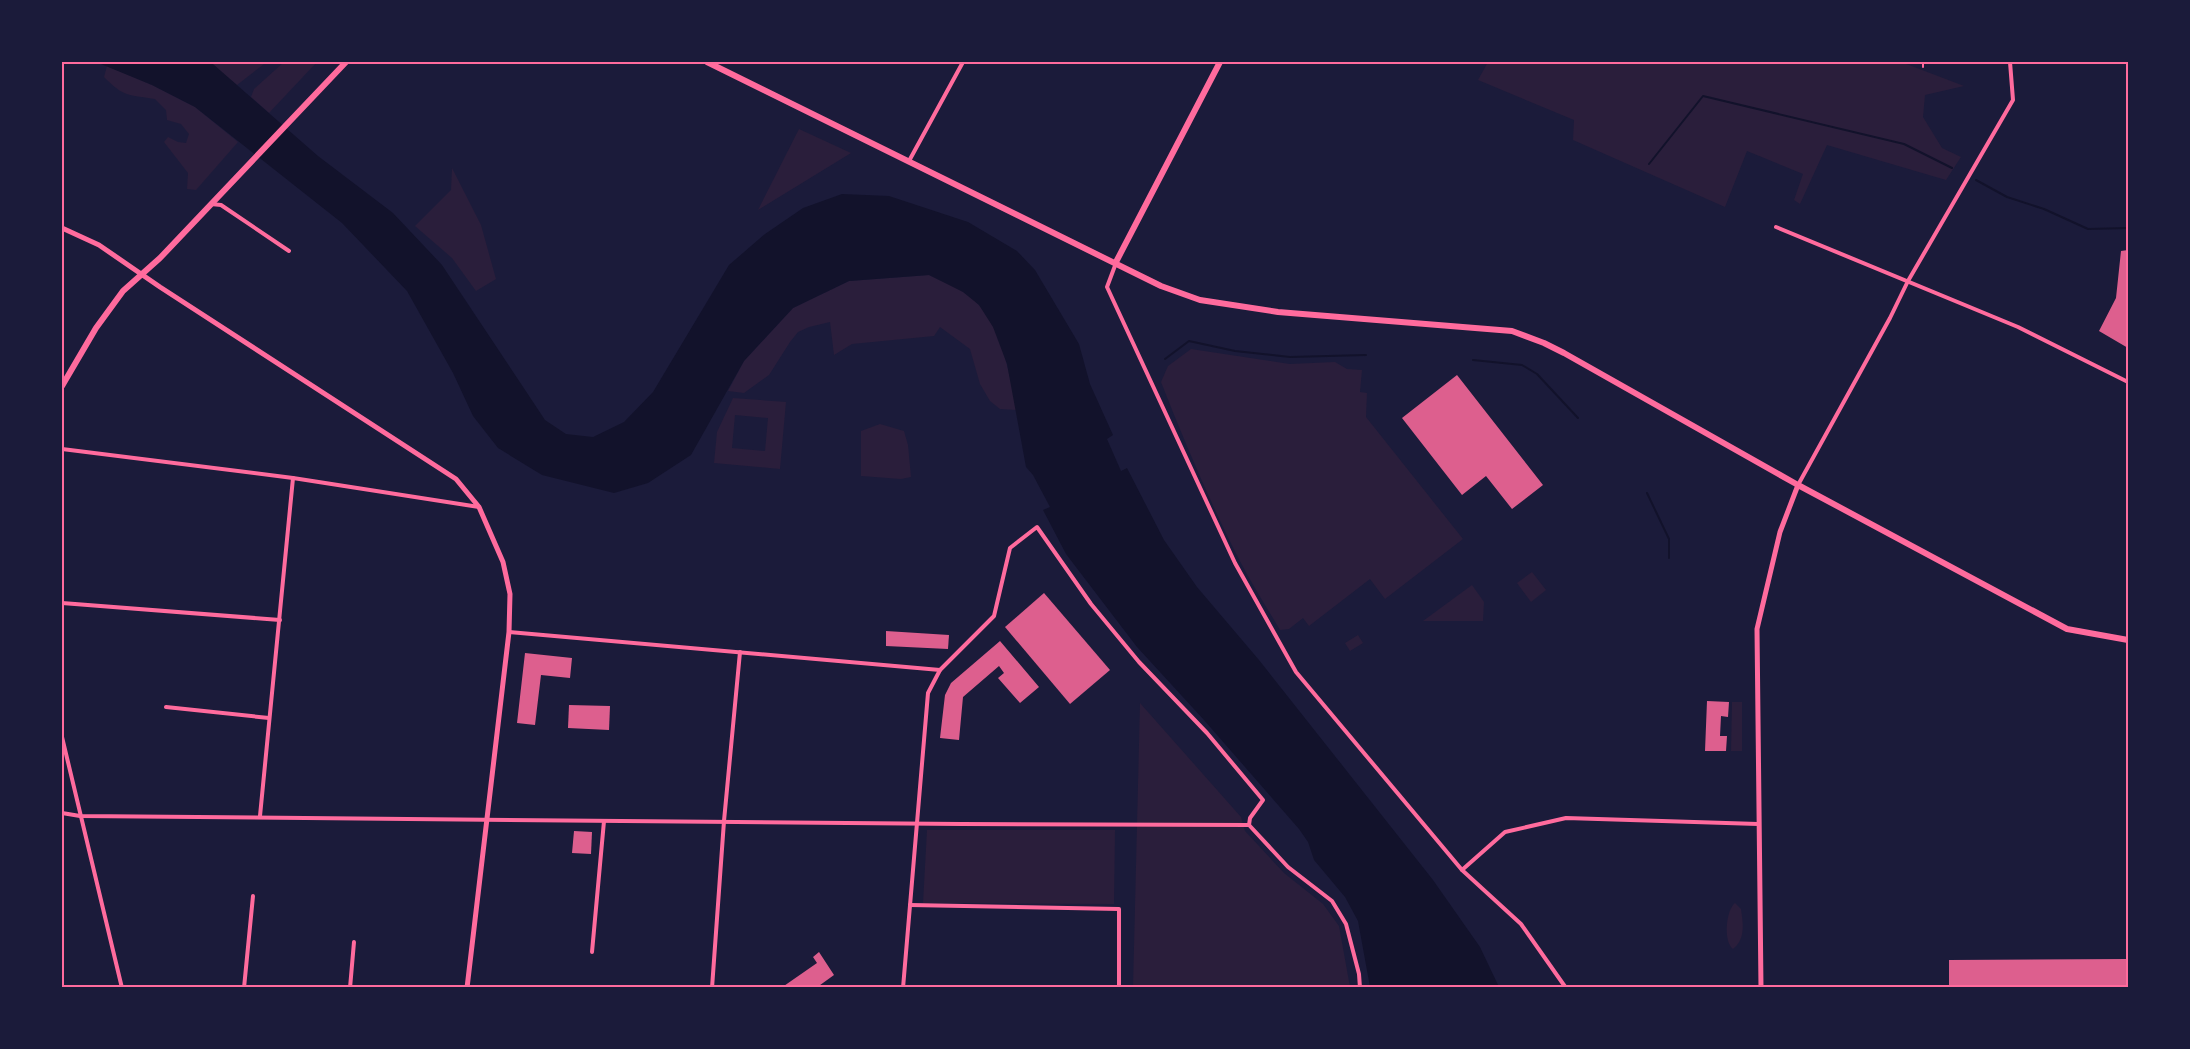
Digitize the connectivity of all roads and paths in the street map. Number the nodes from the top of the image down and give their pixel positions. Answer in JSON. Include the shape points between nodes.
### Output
{"nodes":[{"id":1,"x":345,"y":62,"type":"edge"},
{"id":2,"x":707,"y":62,"type":"edge"},
{"id":3,"x":963,"y":62,"type":"edge"},
{"id":4,"x":1220,"y":62,"type":"edge"},
{"id":5,"x":1923,"y":62,"type":"edge"},
{"id":6,"x":2010,"y":62,"type":"edge"},
{"id":7,"x":719,"y":64,"type":"edge"},
{"id":8,"x":1923,"y":67,"type":"dead end"},
{"id":9,"x":909,"y":162,"type":"junction"},
{"id":10,"x":210,"y":204,"type":"junction"},
{"id":11,"x":1776,"y":227,"type":"dead end"},
{"id":12,"x":62,"y":228,"type":"edge"},
{"id":13,"x":289,"y":251,"type":"dead end"},
{"id":14,"x":1116,"y":262,"type":"junction"},
{"id":15,"x":141,"y":274,"type":"junction"},
{"id":16,"x":1908,"y":281,"type":"junction"},
{"id":17,"x":2128,"y":382,"type":"edge"},
{"id":18,"x":62,"y":386,"type":"edge"},
{"id":19,"x":62,"y":449,"type":"edge"},
{"id":20,"x":293,"y":478,"type":"junction"},
{"id":21,"x":1798,"y":485,"type":"junction"},
{"id":22,"x":478,"y":507,"type":"junction"},
{"id":23,"x":62,"y":603,"type":"edge"},
{"id":24,"x":280,"y":620,"type":"junction"},
{"id":25,"x":509,"y":632,"type":"junction"},
{"id":26,"x":2128,"y":640,"type":"edge"},
{"id":27,"x":740,"y":652,"type":"junction"},
{"id":28,"x":940,"y":670,"type":"junction"},
{"id":29,"x":166,"y":707,"type":"dead end"},
{"id":30,"x":269,"y":718,"type":"junction"},
{"id":31,"x":62,"y":737,"type":"edge"},
{"id":32,"x":62,"y":813,"type":"edge"},
{"id":33,"x":80,"y":816,"type":"junction"},
{"id":34,"x":260,"y":816,"type":"junction"},
{"id":35,"x":487,"y":819,"type":"junction"},
{"id":36,"x":604,"y":821,"type":"junction"},
{"id":37,"x":724,"y":821,"type":"junction"},
{"id":38,"x":916,"y":823,"type":"junction"},
{"id":39,"x":1758,"y":824,"type":"junction"},
{"id":40,"x":1249,"y":825,"type":"junction"},
{"id":41,"x":1462,"y":870,"type":"junction"},
{"id":42,"x":253,"y":896,"type":"dead end"},
{"id":43,"x":910,"y":905,"type":"junction"},
{"id":44,"x":354,"y":942,"type":"dead end"},
{"id":45,"x":592,"y":952,"type":"dead end"},
{"id":46,"x":122,"y":987,"type":"edge"},
{"id":47,"x":244,"y":987,"type":"edge"},
{"id":48,"x":350,"y":987,"type":"edge"},
{"id":49,"x":467,"y":987,"type":"edge"},
{"id":50,"x":712,"y":987,"type":"edge"},
{"id":51,"x":903,"y":987,"type":"edge"},
{"id":52,"x":1119,"y":987,"type":"edge"},
{"id":53,"x":1360,"y":987,"type":"edge"},
{"id":54,"x":1566,"y":987,"type":"edge"},
{"id":55,"x":1761,"y":987,"type":"edge"}],
"edges":[{"from":1,"to":10,"type":"main road"},
{"from":2,"to":7,"type":"main road"},
{"from":3,"to":9,"type":"street"},
{"from":4,"to":14,"type":"main road"},
{"from":5,"to":8,"type":"lane"},
{"from":6,"to":16,"type":"street","via":[[2013,100]]},
{"from":7,"to":9,"type":"main road"},
{"from":9,"to":14,"type":"main road"},
{"from":10,"to":13,"type":"street","via":[[221,205]]},
{"from":10,"to":15,"type":"main road"},
{"from":11,"to":16,"type":"street"},
{"from":12,"to":15,"type":"street","via":[[99,244]]},
{"from":14,"to":21,"type":"main road","via":[[1161,286],[1200,300],[1278,312],[1512,332],[1564,353]]},
{"from":14,"to":41,"type":"street","via":[[1107,287],[1235,563],[1296,672]]},
{"from":15,"to":18,"type":"main road","via":[[96,328]]},
{"from":15,"to":22,"type":"street","via":[[456,479]]},
{"from":16,"to":17,"type":"street","via":[[2018,327]]},
{"from":16,"to":21,"type":"street"},
{"from":19,"to":20,"type":"street"},
{"from":20,"to":22,"type":"street"},
{"from":20,"to":24,"type":"street"},
{"from":21,"to":26,"type":"main road","via":[[2067,629]]},
{"from":21,"to":39,"type":"street","via":[[1780,532],[1757,629]]},
{"from":22,"to":25,"type":"street","via":[[503,562],[510,594]]},
{"from":23,"to":24,"type":"street"},
{"from":24,"to":30,"type":"street"},
{"from":25,"to":27,"type":"street"},
{"from":25,"to":35,"type":"street"},
{"from":27,"to":28,"type":"street"},
{"from":27,"to":37,"type":"street"},
{"from":28,"to":38,"type":"street","via":[[928,693]]},
{"from":28,"to":40,"type":"street","via":[[994,616],[1010,548],[1036,527],[1139,662],[1208,733],[1263,800]]},
{"from":29,"to":30,"type":"street"},
{"from":30,"to":34,"type":"street"},
{"from":31,"to":33,"type":"street"},
{"from":32,"to":33,"type":"street"},
{"from":33,"to":34,"type":"street"},
{"from":33,"to":46,"type":"street"},
{"from":34,"to":35,"type":"street"},
{"from":35,"to":36,"type":"street"},
{"from":35,"to":49,"type":"street"},
{"from":36,"to":37,"type":"street"},
{"from":36,"to":45,"type":"street"},
{"from":37,"to":38,"type":"street"},
{"from":37,"to":50,"type":"street"},
{"from":38,"to":40,"type":"street"},
{"from":38,"to":43,"type":"street"},
{"from":39,"to":41,"type":"street","via":[[1566,818],[1505,832]]},
{"from":39,"to":55,"type":"street"},
{"from":40,"to":53,"type":"street","via":[[1288,867],[1332,901],[1346,924]]},
{"from":41,"to":54,"type":"street","via":[[1521,924]]},
{"from":42,"to":47,"type":"street"},
{"from":43,"to":51,"type":"street"},
{"from":43,"to":52,"type":"street","via":[[1119,909]]},
{"from":44,"to":48,"type":"street"}]}
